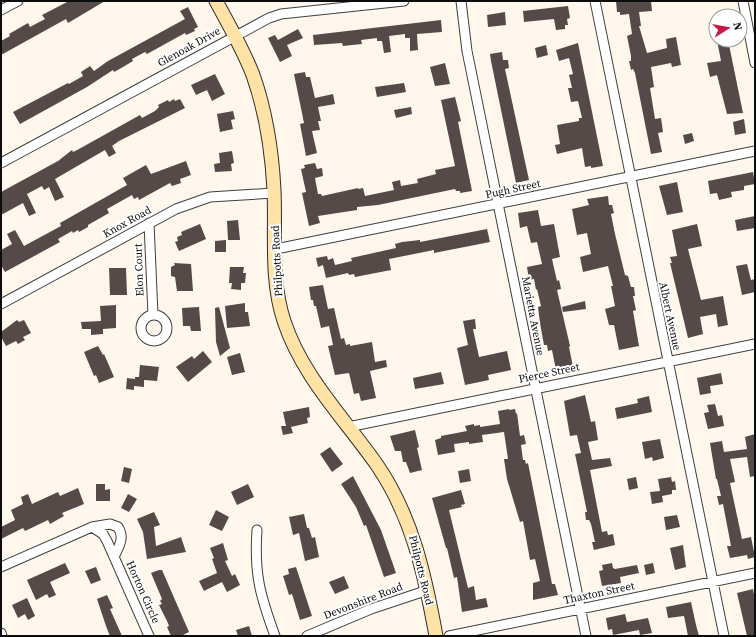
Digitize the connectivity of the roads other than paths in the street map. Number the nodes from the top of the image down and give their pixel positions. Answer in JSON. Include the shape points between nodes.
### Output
{"nodes":[{"id":1,"x":18,"y":1,"type":"edge"},
{"id":2,"x":216,"y":1,"type":"edge"},
{"id":3,"x":404,"y":1,"type":"edge"},
{"id":4,"x":461,"y":1,"type":"edge"},
{"id":5,"x":595,"y":1,"type":"edge"},
{"id":6,"x":743,"y":1,"type":"edge"},
{"id":7,"x":343,"y":4,"type":"edge"},
{"id":8,"x":1,"y":10,"type":"edge"},
{"id":9,"x":234,"y":35,"type":"junction"},
{"id":10,"x":755,"y":63,"type":"edge"},
{"id":11,"x":755,"y":151,"type":"edge"},
{"id":12,"x":1,"y":162,"type":"edge"},
{"id":13,"x":629,"y":177,"type":"junction"},
{"id":14,"x":274,"y":193,"type":"junction"},
{"id":15,"x":497,"y":204,"type":"junction"},
{"id":16,"x":149,"y":223,"type":"junction"},
{"id":17,"x":276,"y":249,"type":"junction"},
{"id":18,"x":1,"y":304,"type":"edge"},
{"id":19,"x":153,"y":315,"type":"dead end"},
{"id":20,"x":755,"y":344,"type":"edge"},
{"id":21,"x":667,"y":361,"type":"junction"},
{"id":22,"x":535,"y":388,"type":"junction"},
{"id":23,"x":348,"y":427,"type":"junction"},
{"id":24,"x":92,"y":527,"type":"junction"},
{"id":25,"x":257,"y":530,"type":"dead end"},
{"id":26,"x":114,"y":557,"type":"junction"},
{"id":27,"x":1,"y":567,"type":"edge"},
{"id":28,"x":755,"y":573,"type":"edge"},
{"id":29,"x":713,"y":582,"type":"junction"},
{"id":30,"x":428,"y":590,"type":"junction"},
{"id":31,"x":581,"y":610,"type":"junction"},
{"id":32,"x":1,"y":633,"type":"edge"},
{"id":33,"x":2,"y":636,"type":"edge"},
{"id":34,"x":149,"y":636,"type":"edge"},
{"id":35,"x":275,"y":636,"type":"edge"},
{"id":36,"x":307,"y":636,"type":"edge"},
{"id":37,"x":436,"y":636,"type":"edge"},
{"id":38,"x":448,"y":636,"type":"edge"},
{"id":39,"x":586,"y":636,"type":"edge"},
{"id":40,"x":724,"y":636,"type":"edge"}],
"edges":[{"from":1,"to":8,"type":"street"},
{"from":2,"to":9,"type":"street","name":"Philpotts Road"},
{"from":3,"to":7,"type":"street","name":"Glenoak Drive"},
{"from":4,"to":15,"type":"street","name":"Marietta Avenue","via":[[467,51]]},
{"from":5,"to":13,"type":"street","name":"Albert Avenue"},
{"from":6,"to":10,"type":"street"},
{"from":7,"to":9,"type":"street","name":"Glenoak Drive","via":[[281,14],[262,20]]},
{"from":9,"to":12,"type":"street","name":"Glenoak Drive"},
{"from":9,"to":14,"type":"street","name":"Philpotts Road","via":[[253,75],[262,105]]},
{"from":11,"to":13,"type":"street","name":"Pugh Street"},
{"from":13,"to":15,"type":"street","name":"Pugh Street"},
{"from":13,"to":21,"type":"street","name":"Albert Avenue"},
{"from":14,"to":16,"type":"street","name":"Knox Road","via":[[221,196],[196,201],[176,208]]},
{"from":14,"to":17,"type":"street","name":"Philpotts Road"},
{"from":15,"to":17,"type":"street","name":"Pugh Street"},
{"from":15,"to":22,"type":"street","name":"Marietta Avenue"},
{"from":16,"to":18,"type":"street","name":"Knox Road"},
{"from":16,"to":19,"type":"street","name":"Elon Court"},
{"from":17,"to":23,"type":"street","name":"Philpotts Road","via":[[279,302],[290,338],[313,381]]},
{"from":20,"to":21,"type":"street","name":"Pierce Street"},
{"from":21,"to":22,"type":"street","name":"Pierce Street"},
{"from":21,"to":29,"type":"street","name":"Albert Avenue"},
{"from":22,"to":23,"type":"street","name":"Pierce Street"},
{"from":22,"to":31,"type":"street","name":"Marietta Avenue"},
{"from":23,"to":30,"type":"street","name":"Philpotts Road","via":[[377,465],[400,507],[416,546]]},
{"from":24,"to":26,"type":"street","name":"Horton Circle","via":[[103,534]]},
{"from":24,"to":26,"type":"street","name":"Horton Circle","via":[[110,524],[118,527],[122,536]]},
{"from":24,"to":27,"type":"street","name":"Horton Circle"},
{"from":25,"to":35,"type":"street","via":[[258,582]]},
{"from":26,"to":34,"type":"street","name":"Horton Circle"},
{"from":28,"to":29,"type":"street","name":"Thaxton Street"},
{"from":29,"to":31,"type":"street","name":"Thaxton Street"},
{"from":29,"to":40,"type":"street","name":"Albert Avenue"},
{"from":30,"to":36,"type":"street","name":"Devonshire Road","via":[[398,599]]},
{"from":30,"to":37,"type":"street","name":"Philpotts Road"},
{"from":31,"to":38,"type":"street","name":"Thaxton Street"},
{"from":31,"to":39,"type":"street","name":"Marietta Avenue"},
{"from":32,"to":33,"type":"street"}]}
